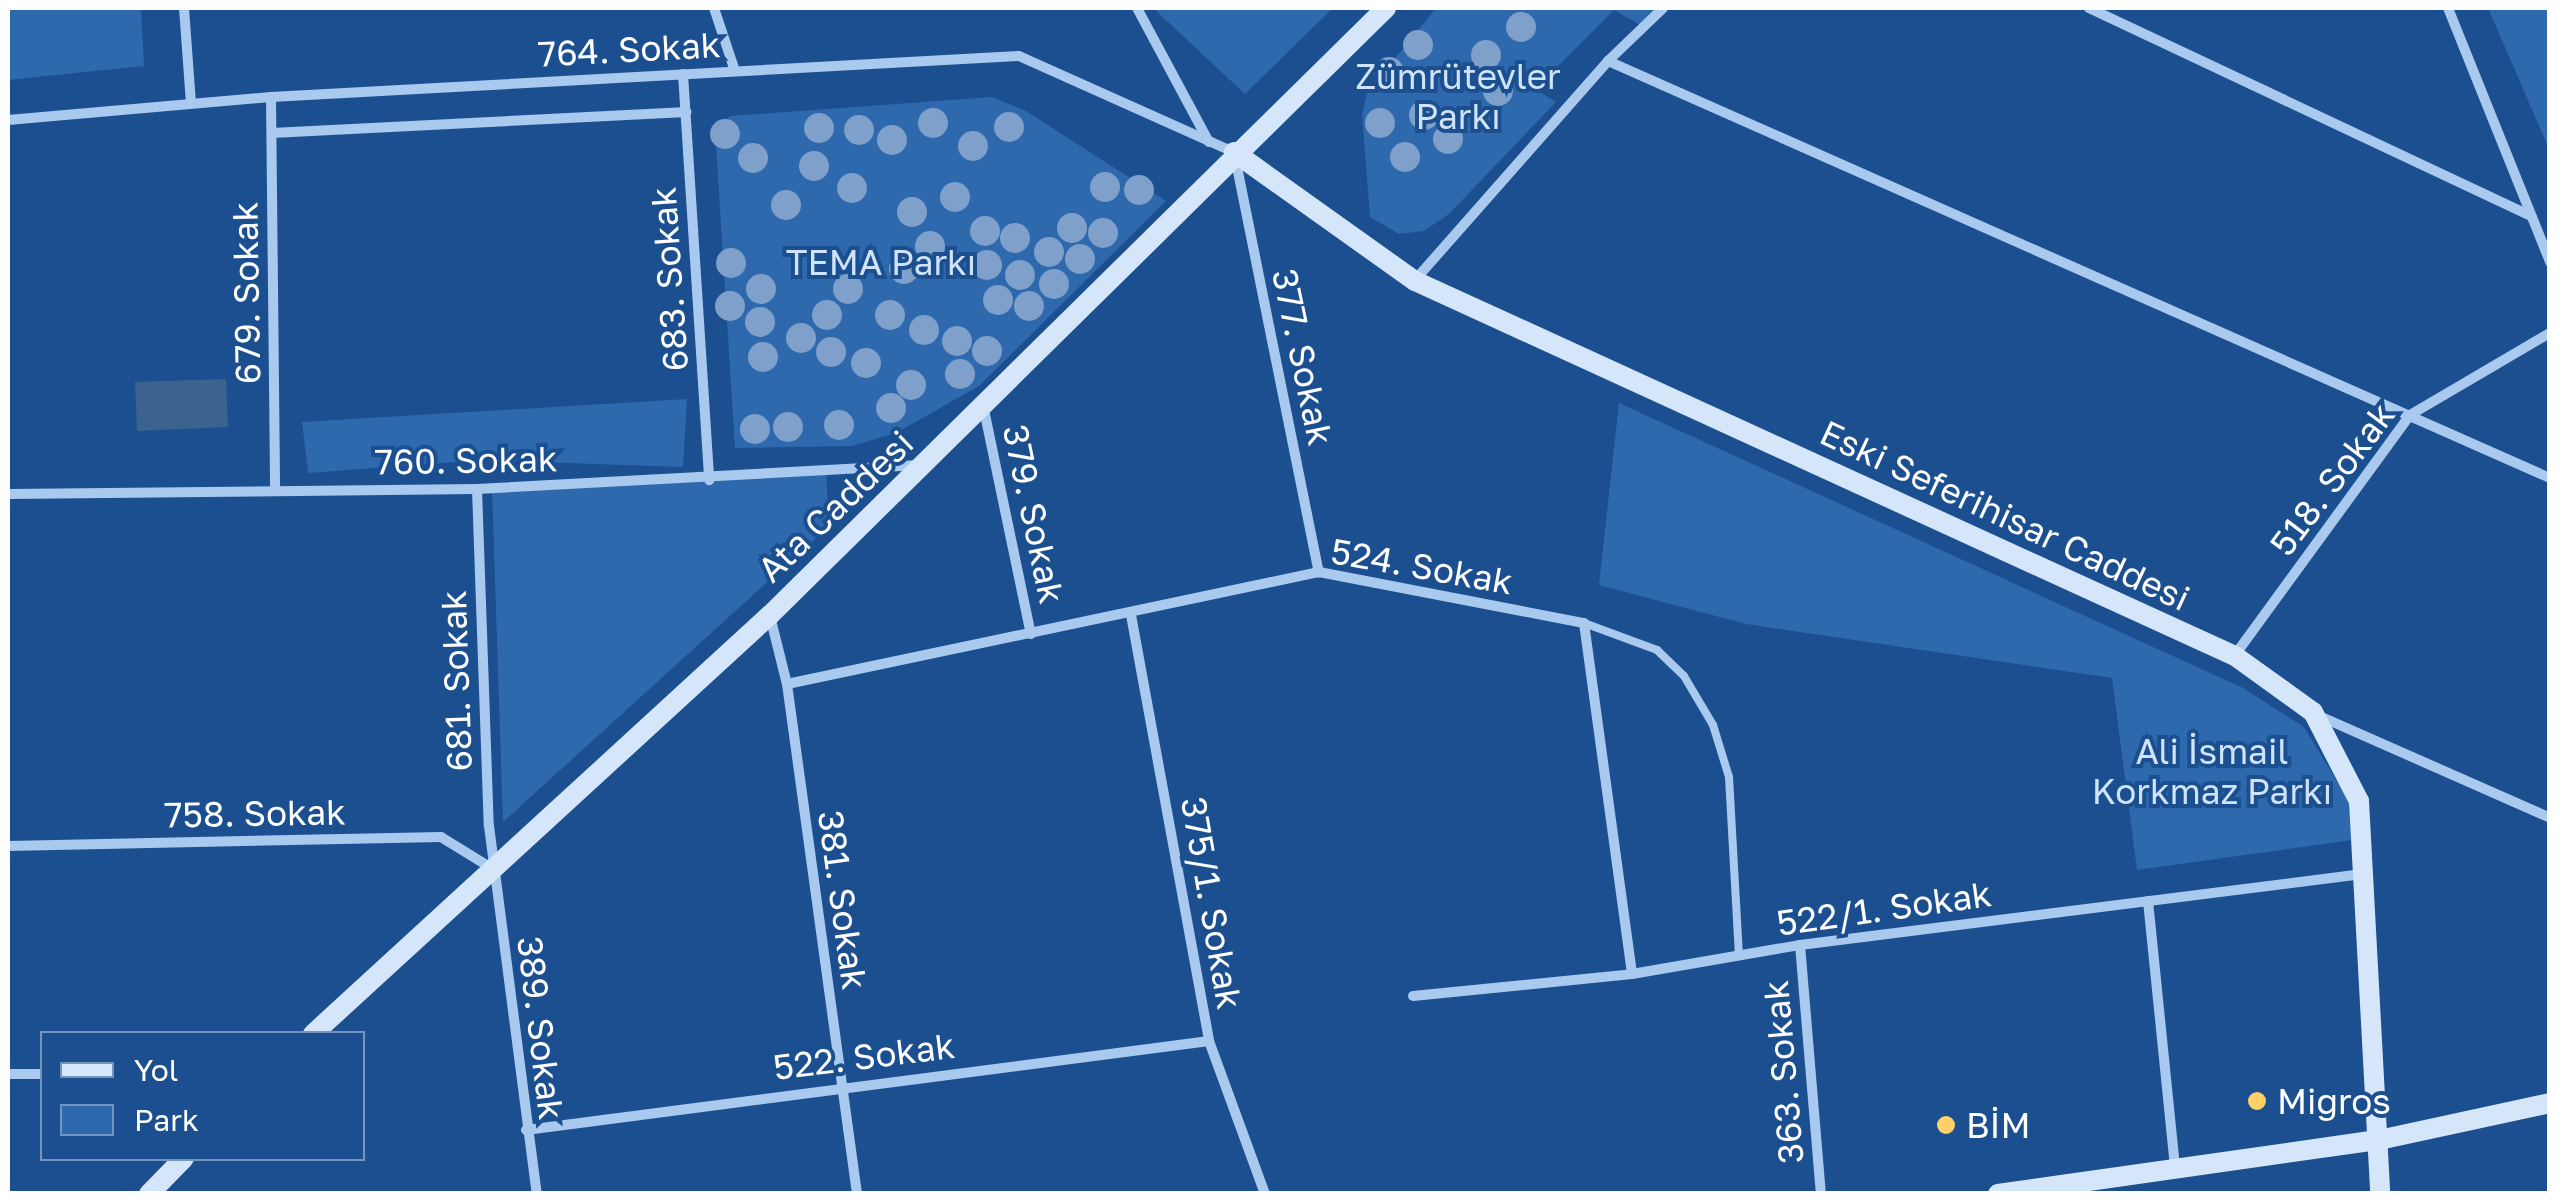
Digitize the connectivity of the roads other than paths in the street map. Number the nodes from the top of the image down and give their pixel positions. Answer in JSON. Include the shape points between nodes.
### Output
{"nodes":[{"id":1,"x":184,"y":8,"type":"edge"},
{"id":2,"x":714,"y":8,"type":"edge"},
{"id":3,"x":1137,"y":8,"type":"edge"},
{"id":4,"x":1386,"y":8,"type":"edge"},
{"id":5,"x":1664,"y":8,"type":"edge"},
{"id":6,"x":2089,"y":8,"type":"edge"},
{"id":7,"x":2448,"y":8,"type":"edge"},
{"id":8,"x":1608,"y":61,"type":"junction"},
{"id":9,"x":735,"y":71,"type":"junction"},
{"id":10,"x":683,"y":74,"type":"junction"},
{"id":11,"x":272,"y":97,"type":"junction"},
{"id":12,"x":190,"y":103,"type":"junction"},
{"id":13,"x":686,"y":112,"type":"junction"},
{"id":14,"x":8,"y":120,"type":"edge"},
{"id":15,"x":272,"y":133,"type":"junction"},
{"id":16,"x":1209,"y":142,"type":"junction"},
{"id":17,"x":1234,"y":152,"type":"junction"},
{"id":18,"x":2532,"y":216,"type":"junction"},
{"id":19,"x":2550,"y":262,"type":"edge"},
{"id":20,"x":1414,"y":281,"type":"junction"},
{"id":21,"x":2550,"y":333,"type":"edge"},
{"id":22,"x":983,"y":405,"type":"junction"},
{"id":23,"x":2410,"y":416,"type":"junction"},
{"id":24,"x":925,"y":464,"type":"junction"},
{"id":25,"x":2550,"y":478,"type":"edge"},
{"id":26,"x":710,"y":480,"type":"junction"},
{"id":27,"x":275,"y":489,"type":"junction"},
{"id":28,"x":477,"y":489,"type":"junction"},
{"id":29,"x":8,"y":494,"type":"edge"},
{"id":30,"x":1319,"y":572,"type":"junction"},
{"id":31,"x":770,"y":615,"type":"junction"},
{"id":32,"x":1131,"y":615,"type":"junction"},
{"id":33,"x":1584,"y":624,"type":"junction"},
{"id":34,"x":1031,"y":634,"type":"junction"},
{"id":35,"x":2235,"y":656,"type":"junction"},
{"id":36,"x":787,"y":684,"type":"junction"},
{"id":37,"x":2312,"y":712,"type":"junction"},
{"id":38,"x":2550,"y":818,"type":"edge"},
{"id":39,"x":8,"y":846,"type":"edge"},
{"id":40,"x":494,"y":870,"type":"junction"},
{"id":41,"x":2363,"y":874,"type":"junction"},
{"id":42,"x":2148,"y":901,"type":"junction"},
{"id":43,"x":1800,"y":946,"type":"junction"},
{"id":44,"x":1739,"y":956,"type":"junction"},
{"id":45,"x":1632,"y":974,"type":"junction"},
{"id":46,"x":1412,"y":996,"type":"dead end"},
{"id":47,"x":315,"y":1031,"type":"edge"},
{"id":48,"x":1209,"y":1041,"type":"junction"},
{"id":49,"x":8,"y":1074,"type":"edge"},
{"id":50,"x":40,"y":1074,"type":"edge"},
{"id":51,"x":840,"y":1086,"type":"junction"},
{"id":52,"x":2550,"y":1104,"type":"edge"},
{"id":53,"x":526,"y":1130,"type":"junction"},
{"id":54,"x":2379,"y":1140,"type":"junction"},
{"id":55,"x":181,"y":1161,"type":"edge"},
{"id":56,"x":2175,"y":1169,"type":"junction"},
{"id":57,"x":150,"y":1194,"type":"edge"},
{"id":58,"x":537,"y":1194,"type":"edge"},
{"id":59,"x":856,"y":1194,"type":"edge"},
{"id":60,"x":1264,"y":1194,"type":"edge"},
{"id":61,"x":1821,"y":1194,"type":"edge"},
{"id":62,"x":1998,"y":1194,"type":"edge"},
{"id":63,"x":2380,"y":1194,"type":"edge"}],
"edges":[{"from":1,"to":12,"type":"street"},
{"from":2,"to":9,"type":"street"},
{"from":3,"to":16,"type":"street"},
{"from":4,"to":17,"type":"main road","name":"Ata Caddesi"},
{"from":5,"to":8,"type":"street"},
{"from":6,"to":18,"type":"street"},
{"from":7,"to":18,"type":"street"},
{"from":8,"to":20,"type":"street"},
{"from":8,"to":23,"type":"street"},
{"from":9,"to":10,"type":"street","name":"764. Sokak"},
{"from":9,"to":16,"type":"street","name":"764. Sokak","via":[[1020,56]]},
{"from":10,"to":11,"type":"street","name":"764. Sokak"},
{"from":10,"to":13,"type":"street","name":"683. Sokak"},
{"from":11,"to":12,"type":"street","name":"764. Sokak"},
{"from":11,"to":15,"type":"street","name":"679. Sokak"},
{"from":12,"to":14,"type":"street","name":"764. Sokak"},
{"from":13,"to":15,"type":"street","name":"764. Sokak"},
{"from":13,"to":26,"type":"street","name":"683. Sokak"},
{"from":15,"to":27,"type":"street","name":"679. Sokak"},
{"from":16,"to":17,"type":"street","name":"764. Sokak"},
{"from":17,"to":20,"type":"main road","name":"Eski Seferihisar Caddesi"},
{"from":17,"to":22,"type":"main road","name":"Ata Caddesi"},
{"from":17,"to":30,"type":"street","name":"377. Sokak"},
{"from":18,"to":19,"type":"street"},
{"from":20,"to":35,"type":"main road","name":"Eski Seferihisar Caddesi"},
{"from":21,"to":23,"type":"street","name":"518. Sokak"},
{"from":22,"to":24,"type":"main road","name":"Ata Caddesi"},
{"from":22,"to":34,"type":"street","name":"379. Sokak"},
{"from":23,"to":25,"type":"street"},
{"from":23,"to":35,"type":"street","name":"518. Sokak"},
{"from":24,"to":26,"type":"street","name":"760. Sokak"},
{"from":24,"to":31,"type":"main road","name":"Ata Caddesi"},
{"from":26,"to":28,"type":"street","name":"760. Sokak"},
{"from":27,"to":28,"type":"street","name":"760. Sokak"},
{"from":27,"to":29,"type":"street","name":"760. Sokak"},
{"from":28,"to":40,"type":"street","name":"681. Sokak"},
{"from":30,"to":32,"type":"street","name":"524. Sokak"},
{"from":30,"to":33,"type":"street","name":"524. Sokak"},
{"from":31,"to":36,"type":"street","name":"381. Sokak"},
{"from":31,"to":40,"type":"main road","name":"Ata Caddesi"},
{"from":32,"to":34,"type":"street","name":"524. Sokak"},
{"from":32,"to":48,"type":"street","name":"375/1. Sokak"},
{"from":33,"to":44,"type":"lane","via":[[1657,650],[1684,676],[1714,725],[1728,777]]},
{"from":33,"to":45,"type":"street"},
{"from":34,"to":36,"type":"street","name":"524. Sokak"},
{"from":35,"to":37,"type":"main road","name":"Eski Seferihisar Caddesi"},
{"from":36,"to":51,"type":"street","name":"381. Sokak"},
{"from":37,"to":38,"type":"street"},
{"from":37,"to":41,"type":"main road","name":"Eski Seferihisar Caddesi","via":[[2359,801]]},
{"from":39,"to":40,"type":"street","name":"758. Sokak","via":[[441,837]]},
{"from":40,"to":47,"type":"main road","name":"Ata Caddesi"},
{"from":40,"to":53,"type":"street","name":"389. Sokak"},
{"from":41,"to":42,"type":"street","name":"522/1. Sokak"},
{"from":41,"to":54,"type":"main road","name":"Eski Seferihisar Caddesi"},
{"from":42,"to":43,"type":"street","name":"522/1. Sokak"},
{"from":42,"to":56,"type":"street"},
{"from":43,"to":44,"type":"street","name":"522/1. Sokak"},
{"from":43,"to":61,"type":"street","name":"363. Sokak"},
{"from":44,"to":45,"type":"street","name":"522/1. Sokak"},
{"from":45,"to":46,"type":"street","name":"522/1. Sokak"},
{"from":48,"to":51,"type":"street","name":"522. Sokak"},
{"from":48,"to":60,"type":"street","name":"375/1. Sokak"},
{"from":49,"to":50,"type":"street"},
{"from":51,"to":53,"type":"street","name":"522. Sokak"},
{"from":51,"to":59,"type":"street","name":"381. Sokak"},
{"from":52,"to":54,"type":"main road"},
{"from":53,"to":58,"type":"street","name":"389. Sokak"},
{"from":54,"to":56,"type":"main road"},
{"from":54,"to":63,"type":"main road","name":"Eski Seferihisar Caddesi"},
{"from":55,"to":57,"type":"main road"},
{"from":56,"to":62,"type":"main road"}]}
